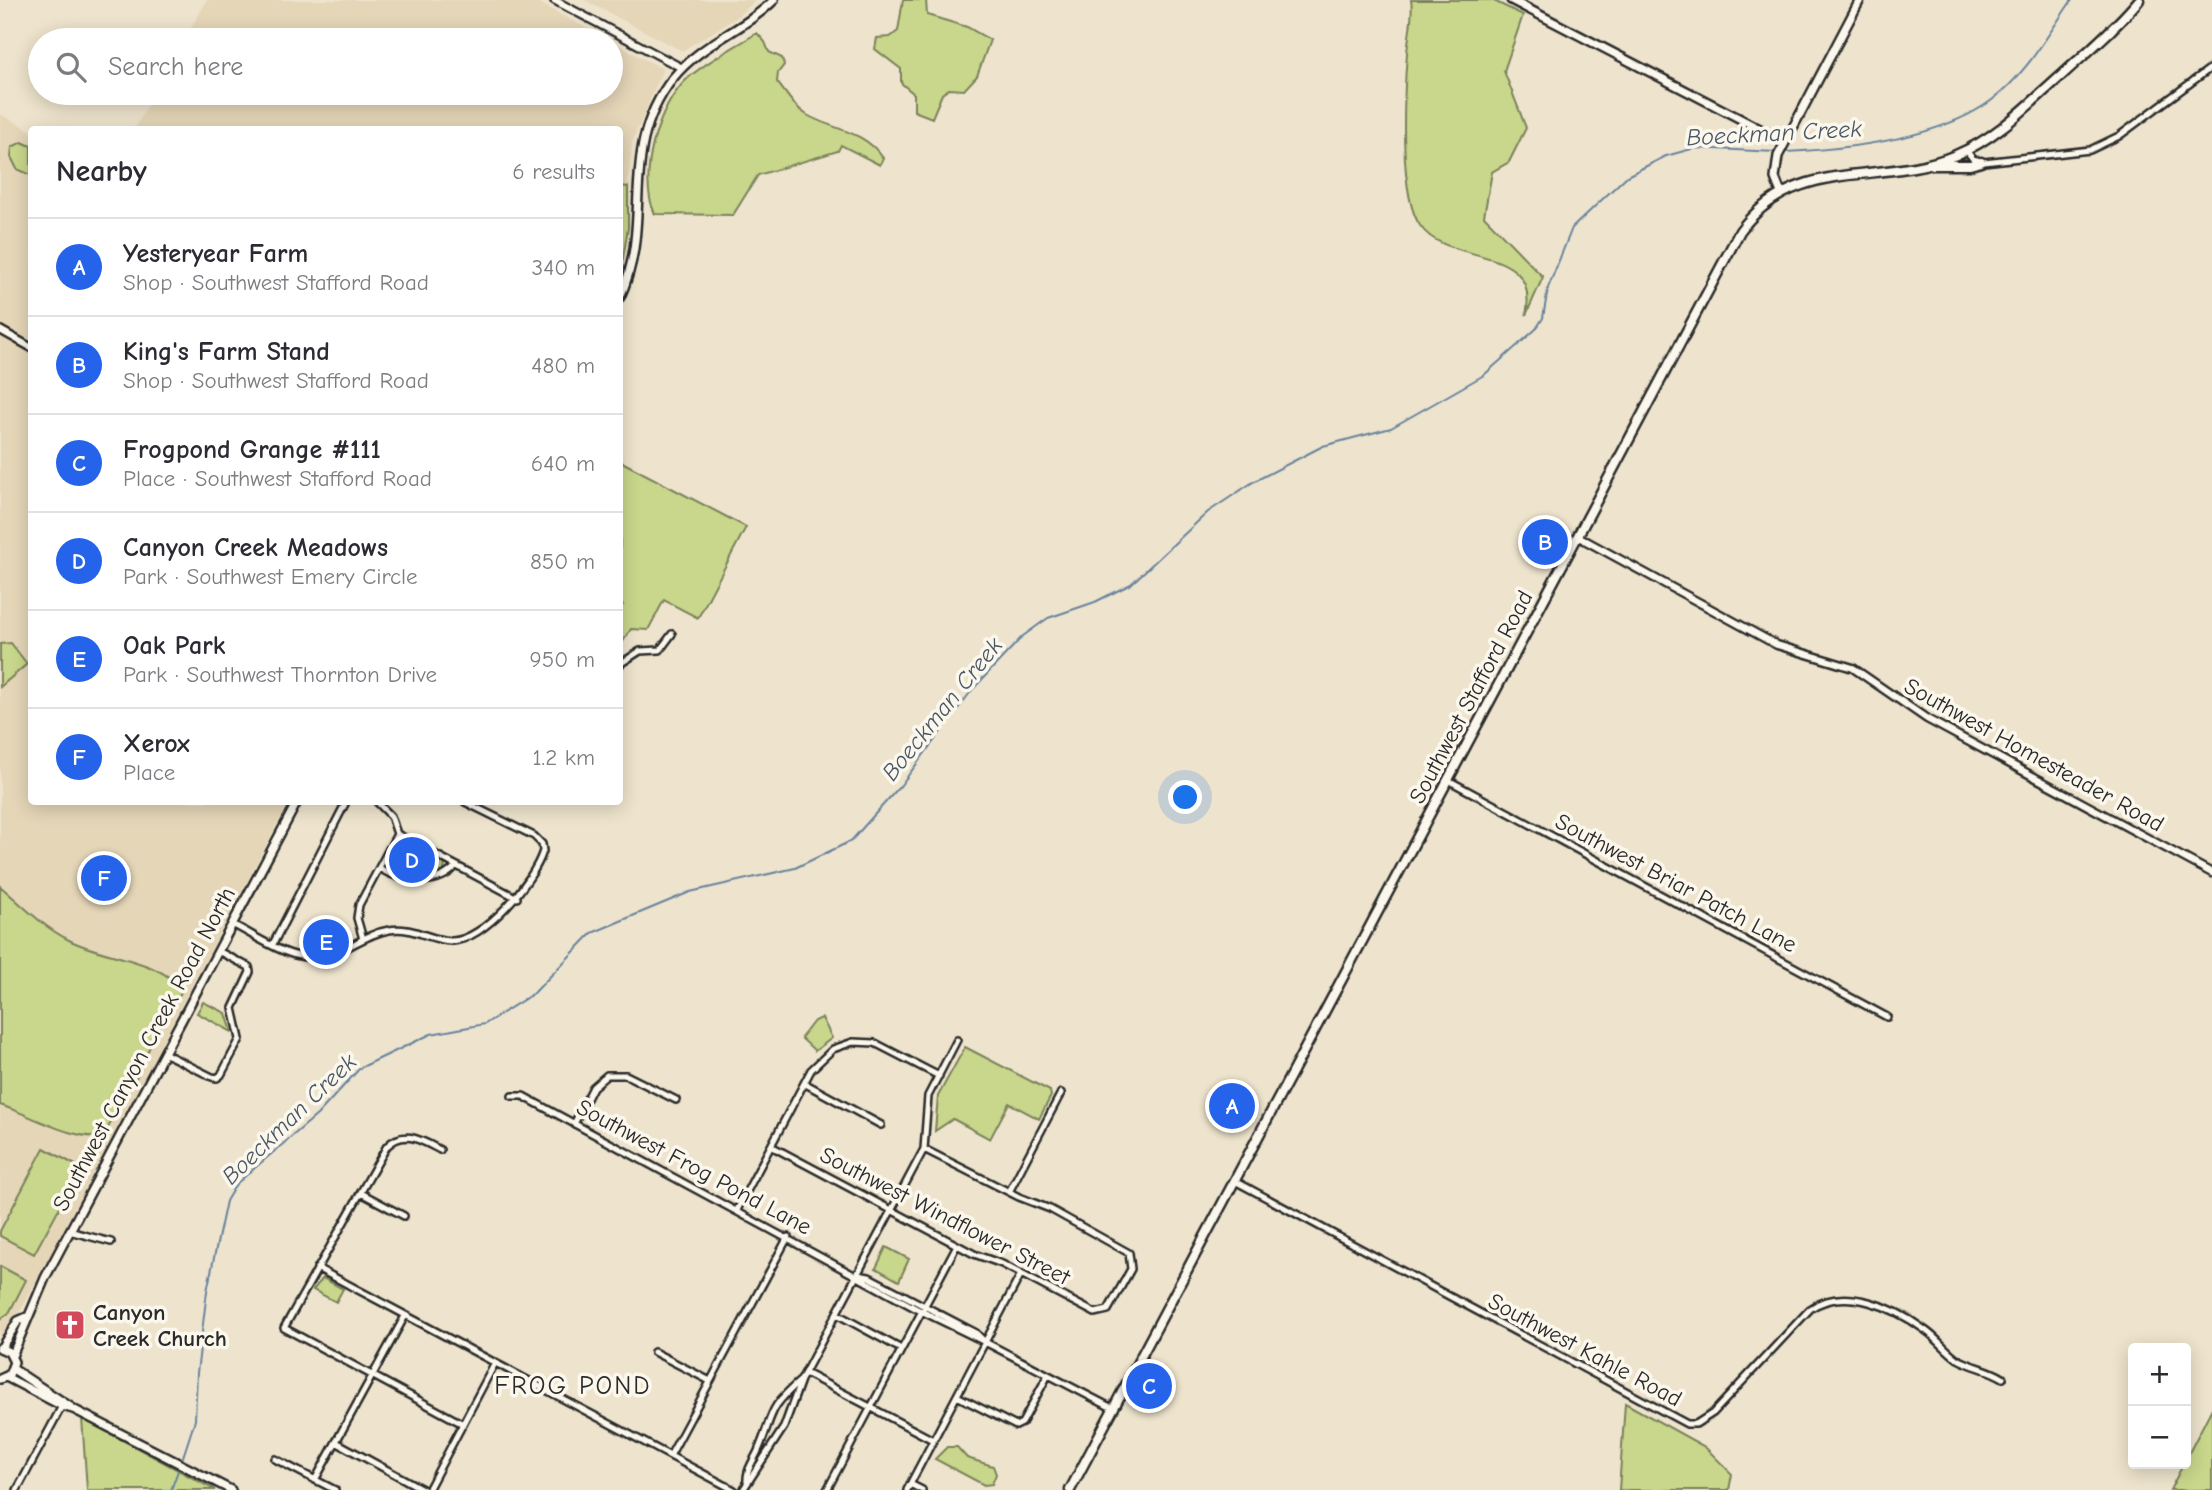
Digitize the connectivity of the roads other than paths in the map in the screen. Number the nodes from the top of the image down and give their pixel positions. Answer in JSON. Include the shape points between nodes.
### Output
{"nodes":[{"id":1,"x":554,"y":0,"type":"edge"},
{"id":2,"x":774,"y":0,"type":"edge"},
{"id":3,"x":1511,"y":0,"type":"edge"},
{"id":4,"x":1860,"y":0,"type":"edge"},
{"id":5,"x":2139,"y":0,"type":"edge"},
{"id":6,"x":607,"y":28,"type":"edge"},
{"id":7,"x":623,"y":37,"type":"edge"},
{"id":8,"x":2212,"y":67,"type":"edge"},
{"id":9,"x":682,"y":68,"type":"junction"},
{"id":10,"x":1785,"y":142,"type":"junction"},
{"id":11,"x":1966,"y":150,"type":"junction"},
{"id":12,"x":1981,"y":162,"type":"junction"},
{"id":13,"x":1927,"y":164,"type":"junction"},
{"id":14,"x":1781,"y":193,"type":"junction"},
{"id":15,"x":623,"y":287,"type":"edge"},
{"id":16,"x":0,"y":330,"type":"edge"},
{"id":17,"x":28,"y":346,"type":"edge"},
{"id":18,"x":1579,"y":537,"type":"junction"},
{"id":19,"x":672,"y":634,"type":"dead end"},
{"id":20,"x":623,"y":662,"type":"edge"},
{"id":21,"x":1448,"y":780,"type":"junction"},
{"id":22,"x":295,"y":805,"type":"edge"},
{"id":23,"x":344,"y":805,"type":"edge"},
{"id":24,"x":380,"y":805,"type":"edge"},
{"id":25,"x":471,"y":805,"type":"edge"},
{"id":26,"x":397,"y":834,"type":"junction"},
{"id":27,"x":456,"y":866,"type":"junction"},
{"id":28,"x":379,"y":868,"type":"junction"},
{"id":29,"x":2212,"y":873,"type":"edge"},
{"id":30,"x":517,"y":898,"type":"junction"},
{"id":31,"x":232,"y":924,"type":"junction"},
{"id":32,"x":363,"y":939,"type":"junction"},
{"id":33,"x":273,"y":944,"type":"junction"},
{"id":34,"x":218,"y":951,"type":"junction"},
{"id":35,"x":1887,"y":1017,"type":"dead end"},
{"id":36,"x":957,"y":1040,"type":"dead end"},
{"id":37,"x":164,"y":1053,"type":"junction"},
{"id":38,"x":939,"y":1076,"type":"junction"},
{"id":39,"x":804,"y":1083,"type":"junction"},
{"id":40,"x":1061,"y":1093,"type":"dead end"},
{"id":41,"x":512,"y":1096,"type":"dead end"},
{"id":42,"x":676,"y":1100,"type":"dead end"},
{"id":43,"x":574,"y":1124,"type":"junction"},
{"id":44,"x":881,"y":1125,"type":"dead end"},
{"id":45,"x":771,"y":1146,"type":"junction"},
{"id":46,"x":924,"y":1149,"type":"junction"},
{"id":47,"x":440,"y":1150,"type":"dead end"},
{"id":48,"x":1235,"y":1181,"type":"junction"},
{"id":49,"x":1009,"y":1192,"type":"junction"},
{"id":50,"x":361,"y":1193,"type":"junction"},
{"id":51,"x":737,"y":1210,"type":"junction"},
{"id":52,"x":892,"y":1211,"type":"junction"},
{"id":53,"x":404,"y":1216,"type":"dead end"},
{"id":54,"x":69,"y":1231,"type":"junction"},
{"id":55,"x":788,"y":1237,"type":"junction"},
{"id":56,"x":111,"y":1242,"type":"dead end"},
{"id":57,"x":957,"y":1245,"type":"junction"},
{"id":58,"x":317,"y":1268,"type":"junction"},
{"id":59,"x":1021,"y":1274,"type":"junction"},
{"id":60,"x":858,"y":1275,"type":"junction"},
{"id":61,"x":923,"y":1309,"type":"junction"},
{"id":62,"x":837,"y":1314,"type":"junction"},
{"id":63,"x":405,"y":1316,"type":"junction"},
{"id":64,"x":27,"y":1317,"type":"junction"},
{"id":65,"x":985,"y":1342,"type":"junction"},
{"id":66,"x":0,"y":1348,"type":"edge"},
{"id":67,"x":901,"y":1349,"type":"junction"},
{"id":68,"x":654,"y":1352,"type":"dead end"},
{"id":69,"x":12,"y":1356,"type":"junction"},
{"id":70,"x":494,"y":1365,"type":"junction"},
{"id":71,"x":13,"y":1369,"type":"junction"},
{"id":72,"x":805,"y":1373,"type":"junction"},
{"id":73,"x":372,"y":1374,"type":"junction"},
{"id":74,"x":1048,"y":1375,"type":"junction"},
{"id":75,"x":3,"y":1378,"type":"edge"},
{"id":76,"x":2003,"y":1378,"type":"dead end"},
{"id":77,"x":801,"y":1380,"type":"junction"},
{"id":78,"x":710,"y":1381,"type":"junction"},
{"id":79,"x":957,"y":1396,"type":"junction"},
{"id":80,"x":62,"y":1406,"type":"junction"},
{"id":81,"x":871,"y":1407,"type":"junction"},
{"id":82,"x":73,"y":1409,"type":"junction"},
{"id":83,"x":1114,"y":1409,"type":"junction"},
{"id":84,"x":463,"y":1424,"type":"junction"},
{"id":85,"x":1016,"y":1426,"type":"junction"},
{"id":86,"x":1017,"y":1436,"type":"dead end"},
{"id":87,"x":933,"y":1440,"type":"junction"},
{"id":88,"x":336,"y":1442,"type":"junction"},
{"id":89,"x":670,"y":1456,"type":"junction"},
{"id":90,"x":275,"y":1459,"type":"dead end"},
{"id":91,"x":315,"y":1480,"type":"junction"},
{"id":92,"x":747,"y":1482,"type":"junction"},
{"id":93,"x":908,"y":1487,"type":"edge"},
{"id":94,"x":17,"y":1490,"type":"edge"},
{"id":95,"x":231,"y":1490,"type":"edge"},
{"id":96,"x":335,"y":1490,"type":"edge"},
{"id":97,"x":426,"y":1490,"type":"edge"},
{"id":98,"x":734,"y":1490,"type":"edge"},
{"id":99,"x":743,"y":1490,"type":"edge"},
{"id":100,"x":827,"y":1490,"type":"edge"},
{"id":101,"x":922,"y":1490,"type":"edge"},
{"id":102,"x":1070,"y":1490,"type":"edge"}],
"edges":[{"from":1,"to":6,"type":"street"},
{"from":2,"to":9,"type":"main road","via":[[745,24],[703,48]]},
{"from":3,"to":10,"type":"main road"},
{"from":4,"to":10,"type":"main road"},
{"from":5,"to":11,"type":"main road","name":"Southwest Stafford Road","via":[[2027,106]]},
{"from":7,"to":9,"type":"street"},
{"from":8,"to":12,"type":"street","via":[[2119,136],[2090,150]]},
{"from":9,"to":15,"type":"main road","via":[[659,99],[643,135],[636,176],[635,248]]},
{"from":10,"to":14,"type":"main road","via":[[1775,169]]},
{"from":11,"to":12,"type":"street"},
{"from":11,"to":13,"type":"main road","name":"Southwest Stafford Road"},
{"from":12,"to":13,"type":"main road"},
{"from":13,"to":14,"type":"main road","name":"Southwest Stafford Road","via":[[1830,177]]},
{"from":14,"to":18,"type":"main road","name":"Southwest Stafford Road","via":[[1750,218],[1730,246]]},
{"from":16,"to":17,"type":"street"},
{"from":18,"to":21,"type":"main road","name":"Southwest Stafford Road"},
{"from":18,"to":29,"type":"street","name":"Southwest Homesteader Road","via":[[1777,645],[1853,668],[1927,719]]},
{"from":19,"to":20,"type":"street","via":[[660,650],[640,651]]},
{"from":21,"to":35,"type":"street","name":"Southwest Briar Patch Lane"},
{"from":21,"to":48,"type":"main road","name":"Southwest Stafford Road"},
{"from":22,"to":31,"type":"main road","name":"Southwest Canyon Creek Road North"},
{"from":23,"to":33,"type":"street"},
{"from":24,"to":26,"type":"street","via":[[391,816]]},
{"from":25,"to":30,"type":"street","via":[[542,844],[541,859]]},
{"from":26,"to":27,"type":"street"},
{"from":26,"to":28,"type":"street"},
{"from":27,"to":28,"type":"street","via":[[442,879],[430,881],[393,876]]},
{"from":27,"to":30,"type":"street"},
{"from":28,"to":32,"type":"street","via":[[357,912]]},
{"from":30,"to":32,"type":"street","via":[[458,940],[401,929]]},
{"from":31,"to":33,"type":"street"},
{"from":31,"to":34,"type":"main road","name":"Southwest Canyon Creek Road North"},
{"from":32,"to":33,"type":"street","via":[[316,960],[295,956]]},
{"from":34,"to":37,"type":"main road","name":"Southwest Canyon Creek Road North"},
{"from":34,"to":37,"type":"street","via":[[249,967],[250,972],[233,1008],[240,1039],[224,1070],[212,1077]]},
{"from":36,"to":38,"type":"street"},
{"from":37,"to":54,"type":"main road","name":"Southwest Canyon Creek Road North"},
{"from":38,"to":39,"type":"street","via":[[886,1048],[853,1042],[824,1055]]},
{"from":38,"to":46,"type":"street","via":[[927,1101]]},
{"from":39,"to":44,"type":"street"},
{"from":39,"to":45,"type":"street"},
{"from":40,"to":49,"type":"street"},
{"from":41,"to":43,"type":"street","name":"Southwest Frog Pond Lane","via":[[523,1096]]},
{"from":42,"to":43,"type":"street","via":[[626,1075],[607,1075],[593,1087]]},
{"from":43,"to":51,"type":"street","name":"Southwest Frog Pond Lane"},
{"from":45,"to":51,"type":"street"},
{"from":45,"to":52,"type":"street","name":"Southwest Windflower Street"},
{"from":46,"to":49,"type":"street"},
{"from":46,"to":52,"type":"street"},
{"from":47,"to":50,"type":"street","via":[[412,1137],[393,1140]]},
{"from":48,"to":76,"type":"street","name":"Southwest Kahle Road","via":[[1687,1424],[1696,1424],[1713,1413],[1810,1310],[1842,1297],[1853,1297],[1912,1321],[1958,1358]]},
{"from":48,"to":83,"type":"main road","name":"Southwest Stafford Road"},
{"from":49,"to":59,"type":"street","name":"Southwest Windflower Street","via":[[1050,1209],[1132,1258],[1131,1269],[1105,1313],[1095,1313]]},
{"from":50,"to":53,"type":"street"},
{"from":50,"to":58,"type":"street"},
{"from":51,"to":55,"type":"street","name":"Southwest Frog Pond Lane"},
{"from":52,"to":57,"type":"street","name":"Southwest Windflower Street"},
{"from":52,"to":60,"type":"street"},
{"from":54,"to":56,"type":"street"},
{"from":54,"to":64,"type":"main road","name":"Southwest Canyon Creek Road North"},
{"from":55,"to":60,"type":"street","name":"Southwest Frog Pond Lane"},
{"from":55,"to":78,"type":"street"},
{"from":57,"to":59,"type":"street","name":"Southwest Windflower Street"},
{"from":57,"to":61,"type":"street"},
{"from":58,"to":63,"type":"street"},
{"from":58,"to":73,"type":"street","via":[[285,1328]]},
{"from":59,"to":65,"type":"street"},
{"from":60,"to":61,"type":"street","name":"Southwest Frog Pond Lane","via":[[870,1277]]},
{"from":60,"to":62,"type":"street"},
{"from":61,"to":65,"type":"street","name":"Southwest Frog Pond Lane"},
{"from":61,"to":67,"type":"street"},
{"from":62,"to":67,"type":"street"},
{"from":62,"to":72,"type":"street"},
{"from":63,"to":70,"type":"street"},
{"from":63,"to":73,"type":"street"},
{"from":64,"to":66,"type":"main road","name":"Southwest Canyon Creek Road North","via":[[18,1321]]},
{"from":64,"to":69,"type":"main road","name":"Southwest Canyon Creek Road North"},
{"from":65,"to":74,"type":"street","name":"Southwest Frog Pond Lane"},
{"from":65,"to":79,"type":"street"},
{"from":66,"to":69,"type":"main road"},
{"from":67,"to":81,"type":"street"},
{"from":68,"to":78,"type":"street"},
{"from":69,"to":71,"type":"main road"},
{"from":70,"to":84,"type":"street"},
{"from":70,"to":89,"type":"street"},
{"from":71,"to":75,"type":"main road"},
{"from":71,"to":82,"type":"main road"},
{"from":72,"to":77,"type":"street"},
{"from":72,"to":81,"type":"street"},
{"from":73,"to":84,"type":"street"},
{"from":73,"to":88,"type":"street"},
{"from":74,"to":83,"type":"street","name":"Southwest Frog Pond Lane"},
{"from":74,"to":85,"type":"street"},
{"from":75,"to":80,"type":"main road"},
{"from":77,"to":92,"type":"street","via":[[783,1427]]},
{"from":77,"to":92,"type":"street","via":[[772,1410]]},
{"from":78,"to":89,"type":"street"},
{"from":79,"to":85,"type":"street"},
{"from":79,"to":87,"type":"street"},
{"from":80,"to":82,"type":"main road"},
{"from":80,"to":94,"type":"street"},
{"from":81,"to":87,"type":"street"},
{"from":81,"to":100,"type":"street"},
{"from":82,"to":95,"type":"main road"},
{"from":83,"to":102,"type":"main road","name":"Southwest Stafford Road"},
{"from":84,"to":97,"type":"street"},
{"from":85,"to":86,"type":"street"},
{"from":87,"to":93,"type":"street"},
{"from":88,"to":91,"type":"street"},
{"from":88,"to":97,"type":"street"},
{"from":89,"to":98,"type":"street"},
{"from":90,"to":91,"type":"street"},
{"from":91,"to":96,"type":"street"},
{"from":92,"to":99,"type":"street"},
{"from":93,"to":101,"type":"street"}]}
